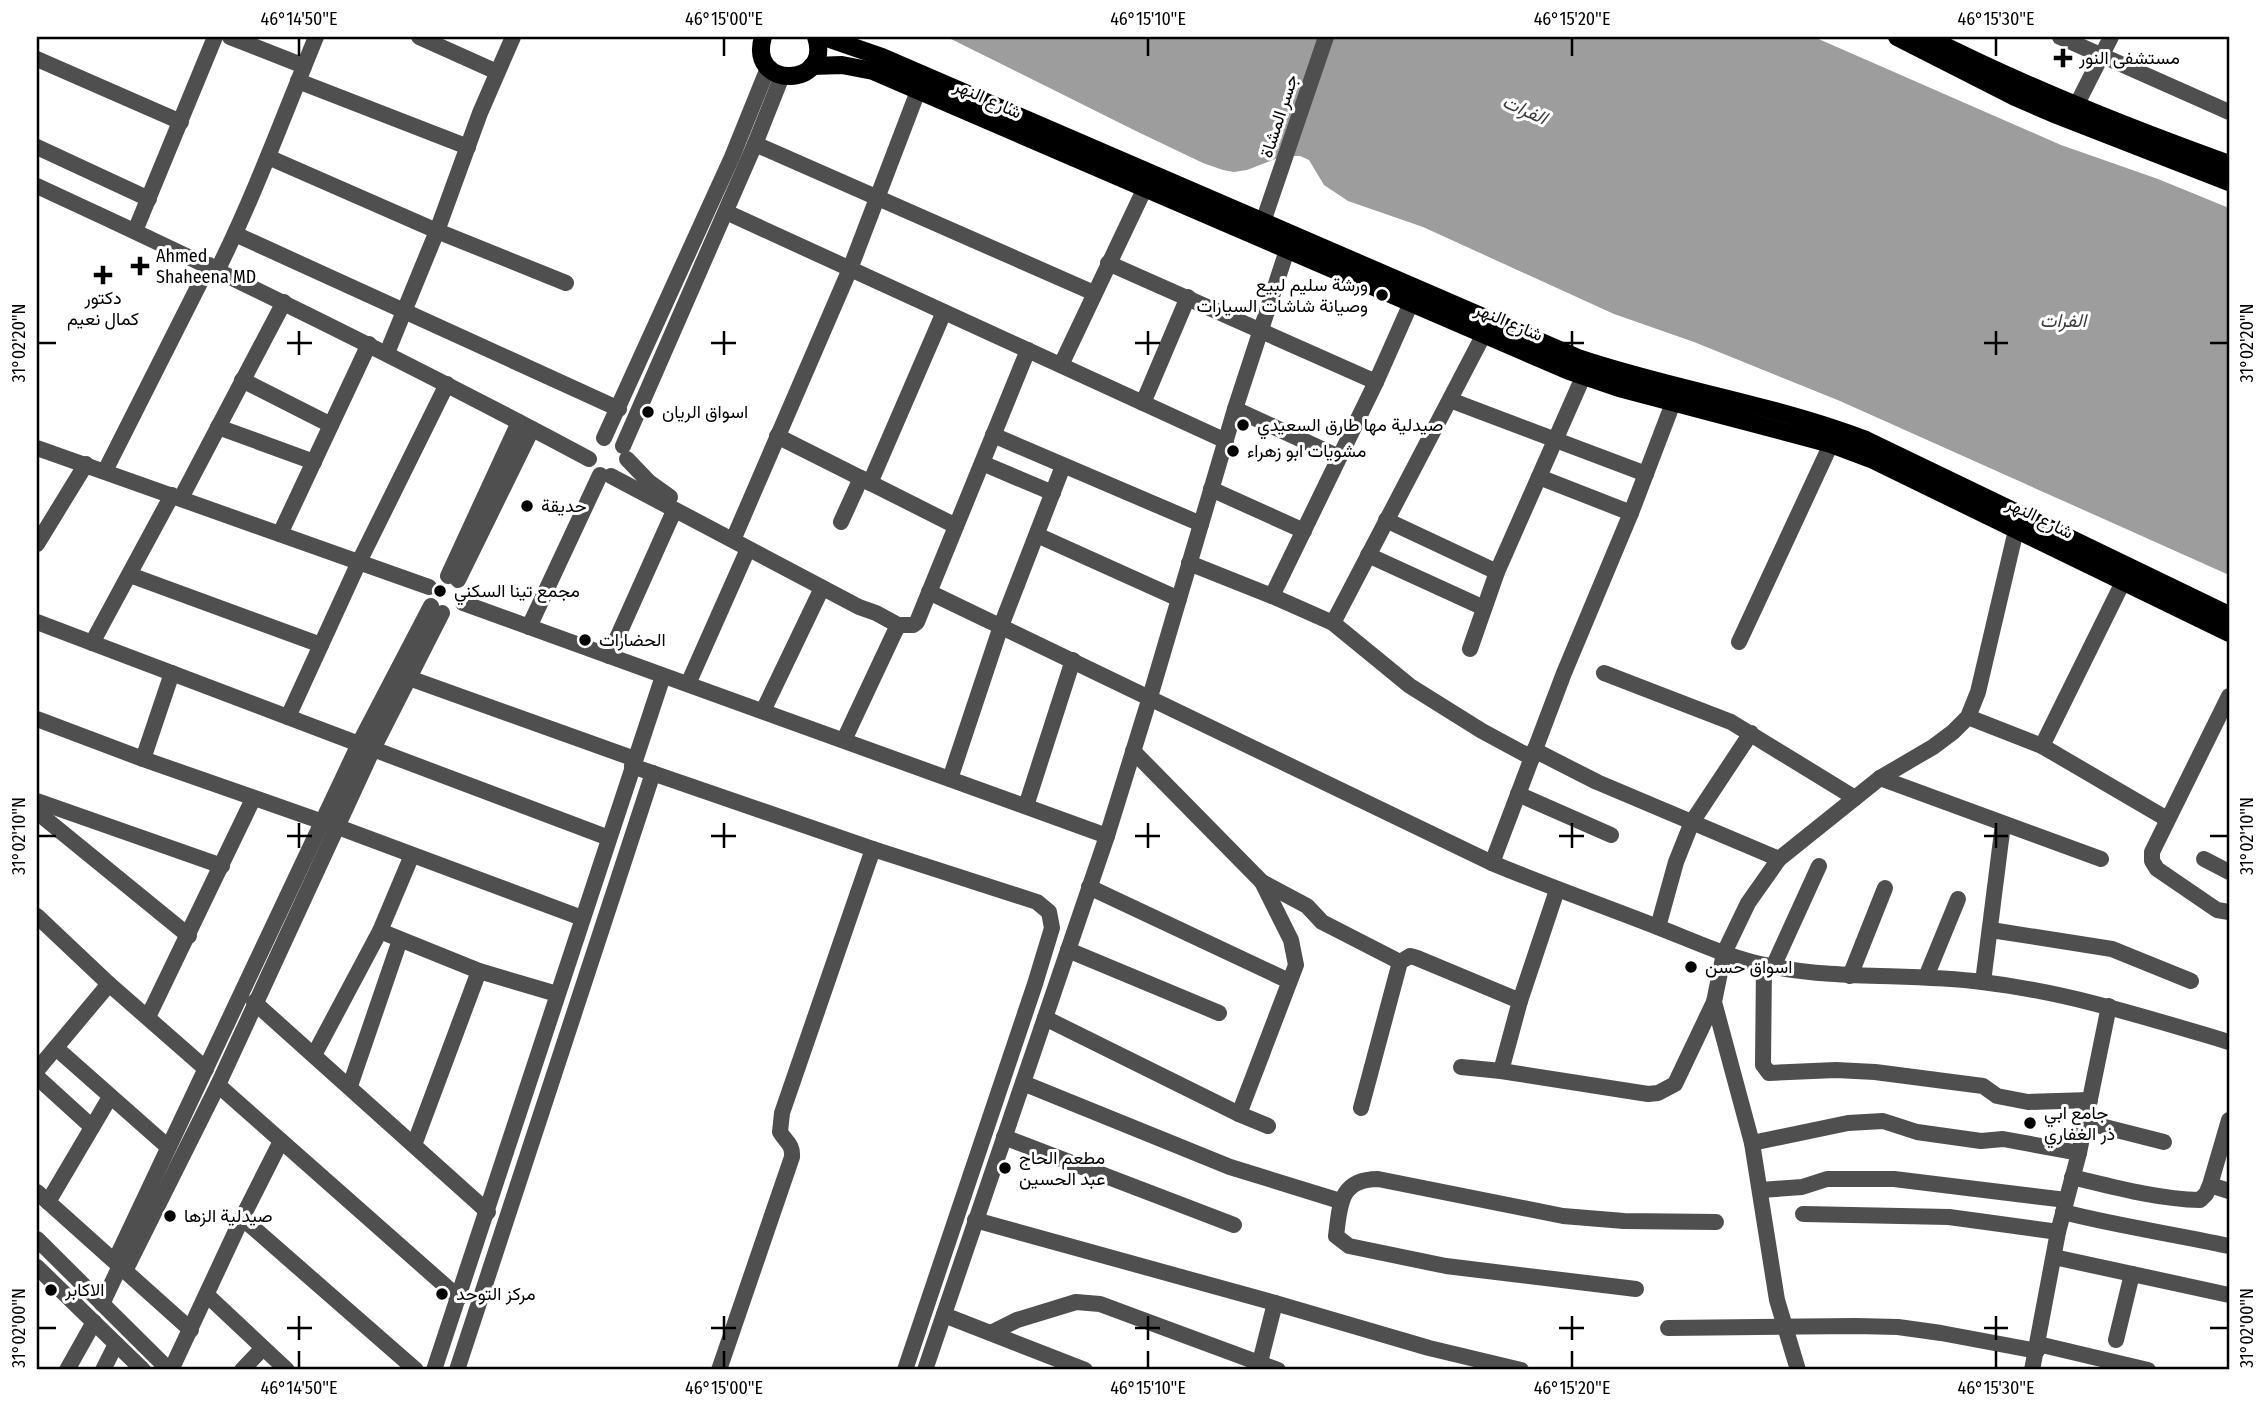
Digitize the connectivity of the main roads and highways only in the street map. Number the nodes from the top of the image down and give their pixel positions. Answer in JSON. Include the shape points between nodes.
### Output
{"nodes":[{"id":1,"x":816,"y":37,"type":"edge"},
{"id":2,"x":824,"y":37,"type":"edge"},
{"id":3,"x":1897,"y":37,"type":"edge"},
{"id":4,"x":1927,"y":37,"type":"edge"},
{"id":5,"x":760,"y":40,"type":"edge"},
{"id":6,"x":812,"y":66,"type":"junction"},
{"id":7,"x":1081,"y":153,"type":"junction"},
{"id":8,"x":2228,"y":161,"type":"edge"},
{"id":9,"x":2229,"y":182,"type":"edge"},
{"id":10,"x":1534,"y":348,"type":"junction"},
{"id":11,"x":2185,"y":603,"type":"junction"},
{"id":12,"x":2229,"y":615,"type":"edge"},
{"id":13,"x":2229,"y":633,"type":"edge"}],
"edges":[{"from":1,"to":6,"type":"main road","via":[[818,53]]},
{"from":2,"to":7,"type":"main road","name":"شارع النهر","via":[[883,57]]},
{"from":3,"to":9,"type":"main road","via":[[2027,102]]},
{"from":4,"to":8,"type":"main road","via":[[2076,106]]},
{"from":5,"to":6,"type":"main road","name":"شارع النهر","via":[[762,58],[775,72],[798,75]]},
{"from":6,"to":7,"type":"main road","name":"شارع النهر","via":[[863,69]]},
{"from":7,"to":10,"type":"main road","name":"شارع النهر","via":[[1144,190],[1484,334]]},
{"from":7,"to":10,"type":"main road","name":"شارع النهر","via":[[1266,215]]},
{"from":10,"to":11,"type":"main road","name":"شارع النهر","via":[[1583,377],[1871,459],[2123,582]]},
{"from":10,"to":11,"type":"main road","name":"شارع النهر","via":[[1812,421],[1866,440]]},
{"from":11,"to":12,"type":"main road","name":"شارع النهر"},
{"from":11,"to":13,"type":"main road","name":"شارع النهر"}]}
